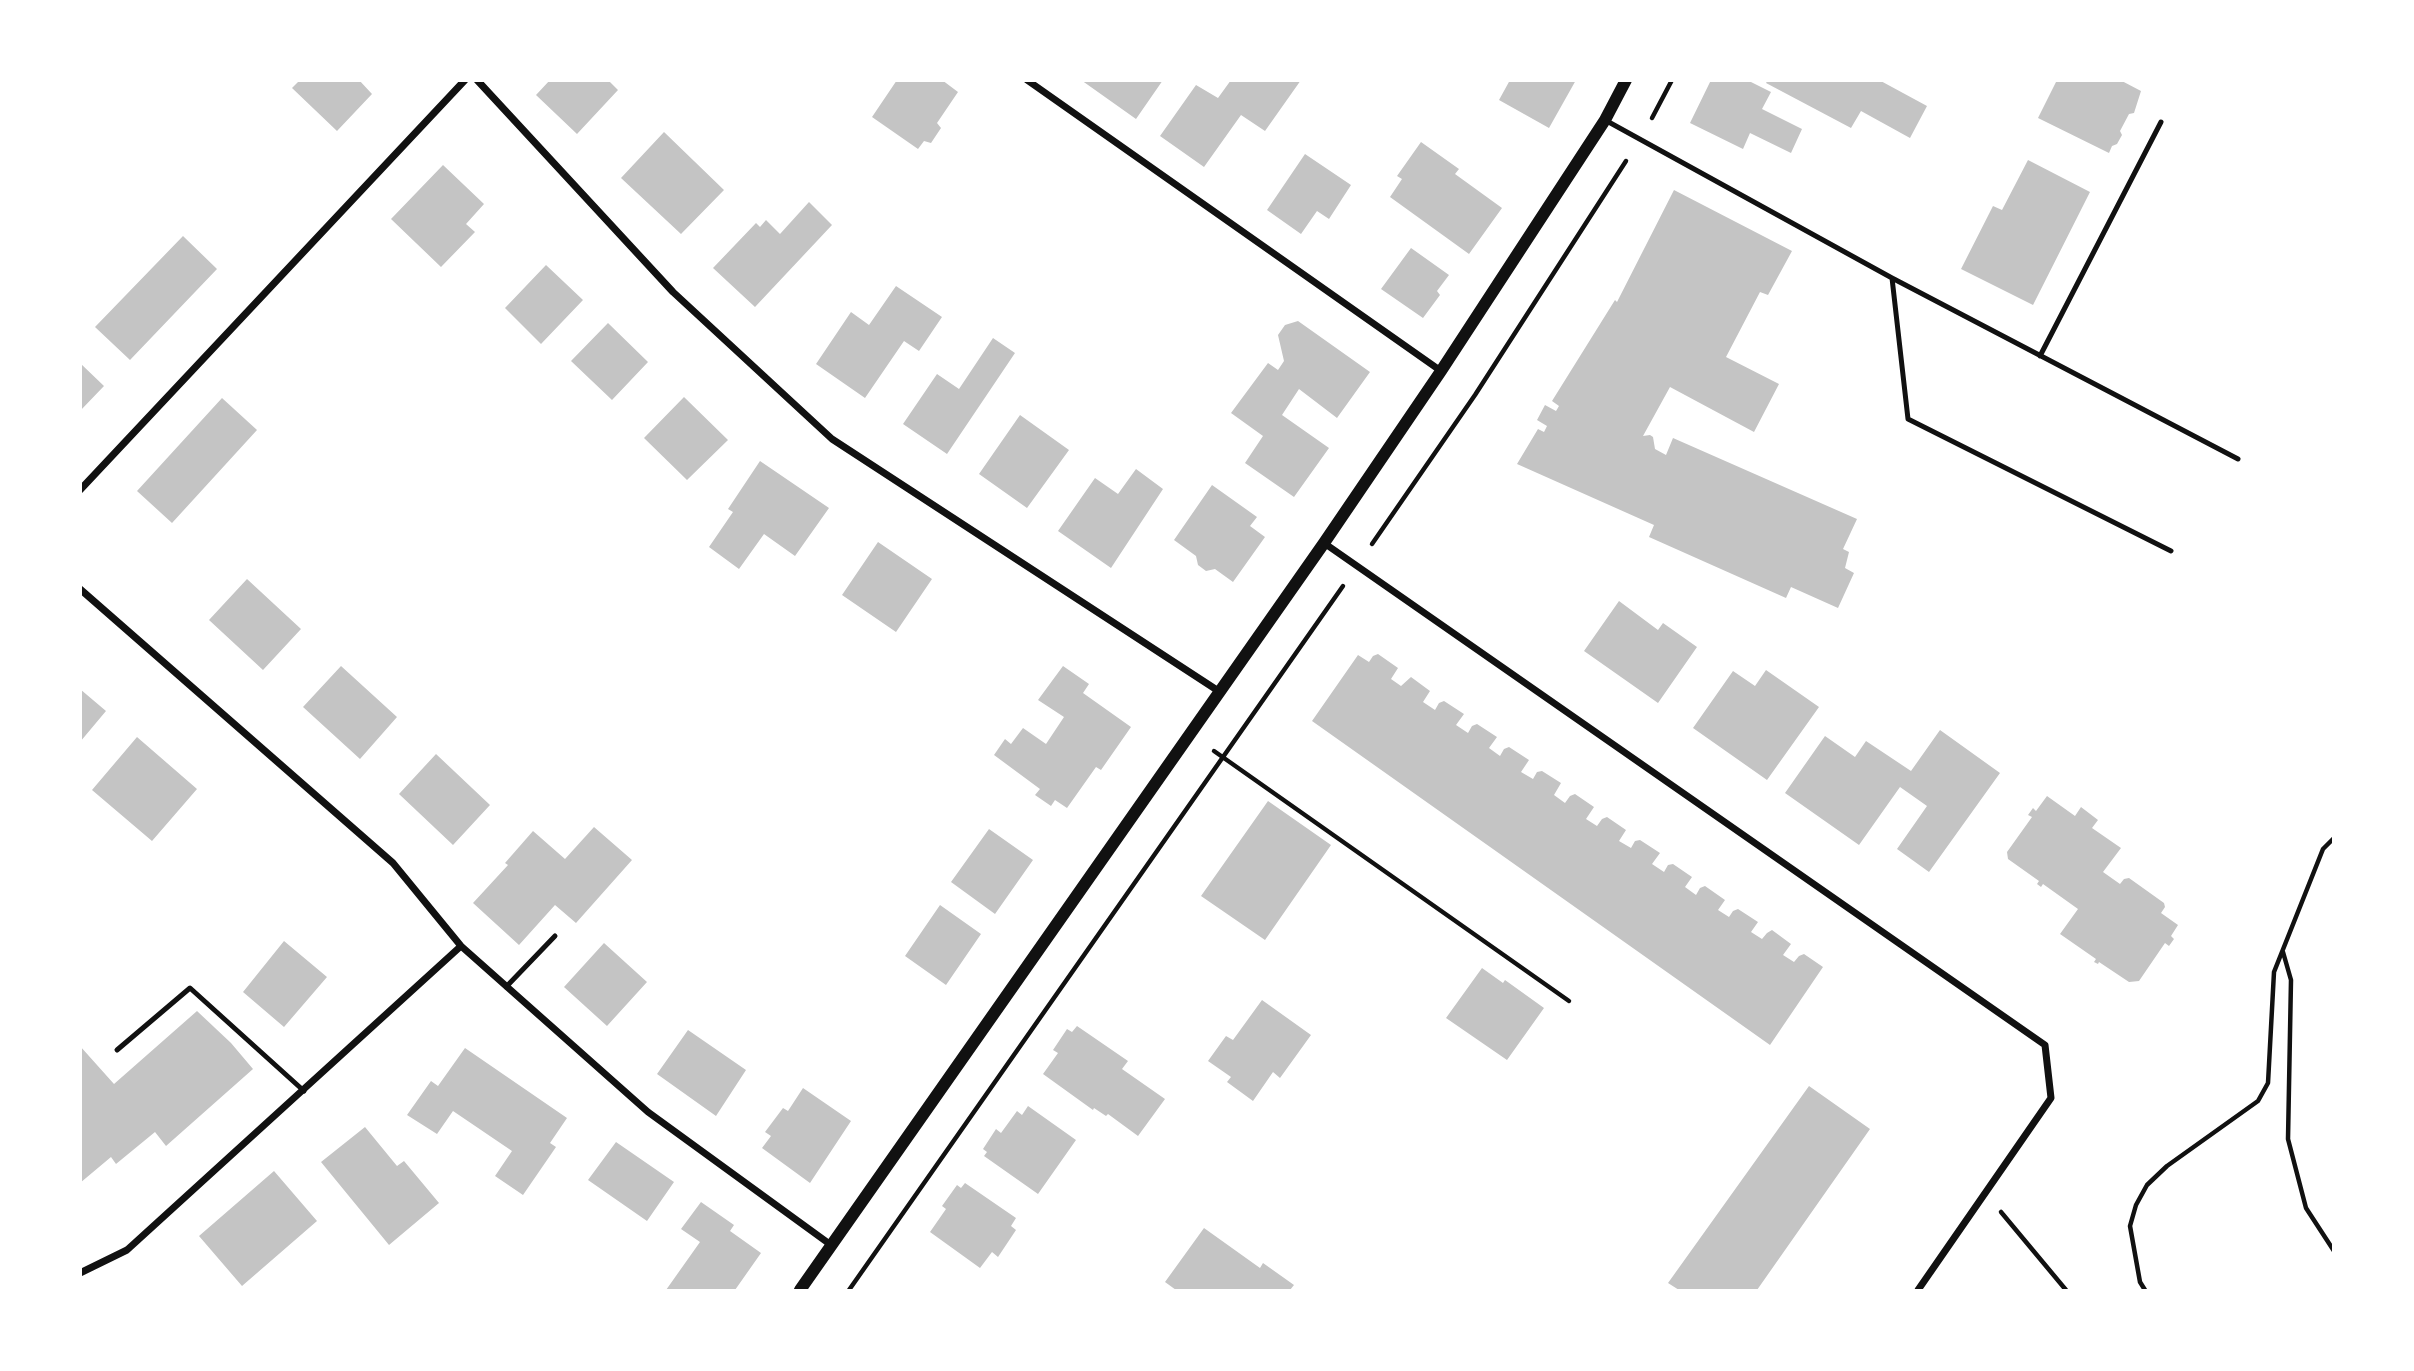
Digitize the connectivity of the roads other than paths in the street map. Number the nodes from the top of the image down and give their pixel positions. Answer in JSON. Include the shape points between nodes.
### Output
{"nodes":[{"id":1,"x":465,"y":80,"type":"edge"},
{"id":2,"x":477,"y":80,"type":"edge"},
{"id":3,"x":1027,"y":80,"type":"edge"},
{"id":4,"x":1626,"y":80,"type":"edge"},
{"id":5,"x":1605,"y":120,"type":"junction"},
{"id":6,"x":2161,"y":122,"type":"dead end"},
{"id":7,"x":1892,"y":278,"type":"junction"},
{"id":8,"x":2040,"y":356,"type":"junction"},
{"id":9,"x":1441,"y":371,"type":"junction"},
{"id":10,"x":2238,"y":459,"type":"dead end"},
{"id":11,"x":80,"y":490,"type":"edge"},
{"id":12,"x":1324,"y":543,"type":"junction"},
{"id":13,"x":2171,"y":551,"type":"dead end"},
{"id":14,"x":80,"y":589,"type":"edge"},
{"id":15,"x":1220,"y":692,"type":"junction"},
{"id":16,"x":555,"y":936,"type":"dead end"},
{"id":17,"x":461,"y":946,"type":"junction"},
{"id":18,"x":506,"y":987,"type":"junction"},
{"id":19,"x":117,"y":1050,"type":"dead end"},
{"id":20,"x":304,"y":1091,"type":"junction"},
{"id":21,"x":831,"y":1245,"type":"junction"},
{"id":22,"x":80,"y":1273,"type":"edge"},
{"id":23,"x":800,"y":1290,"type":"edge"},
{"id":24,"x":1919,"y":1290,"type":"edge"}],
"edges":[{"from":1,"to":11,"type":"street"},
{"from":2,"to":15,"type":"street","via":[[673,292],[832,439]]},
{"from":3,"to":9,"type":"street"},
{"from":4,"to":5,"type":"street"},
{"from":5,"to":7,"type":"lane"},
{"from":5,"to":9,"type":"street"},
{"from":6,"to":8,"type":"lane"},
{"from":7,"to":8,"type":"lane"},
{"from":7,"to":13,"type":"lane","via":[[1908,419]]},
{"from":8,"to":10,"type":"lane"},
{"from":9,"to":12,"type":"street"},
{"from":12,"to":15,"type":"street"},
{"from":12,"to":24,"type":"street","via":[[2045,1045],[2050,1098]]},
{"from":14,"to":17,"type":"street","via":[[393,863]]},
{"from":15,"to":21,"type":"street"},
{"from":16,"to":18,"type":"lane"},
{"from":17,"to":18,"type":"street"},
{"from":17,"to":20,"type":"street"},
{"from":18,"to":21,"type":"street","via":[[648,1112]]},
{"from":19,"to":20,"type":"lane","via":[[190,988]]},
{"from":20,"to":22,"type":"street","via":[[127,1250]]},
{"from":21,"to":23,"type":"street"}]}
